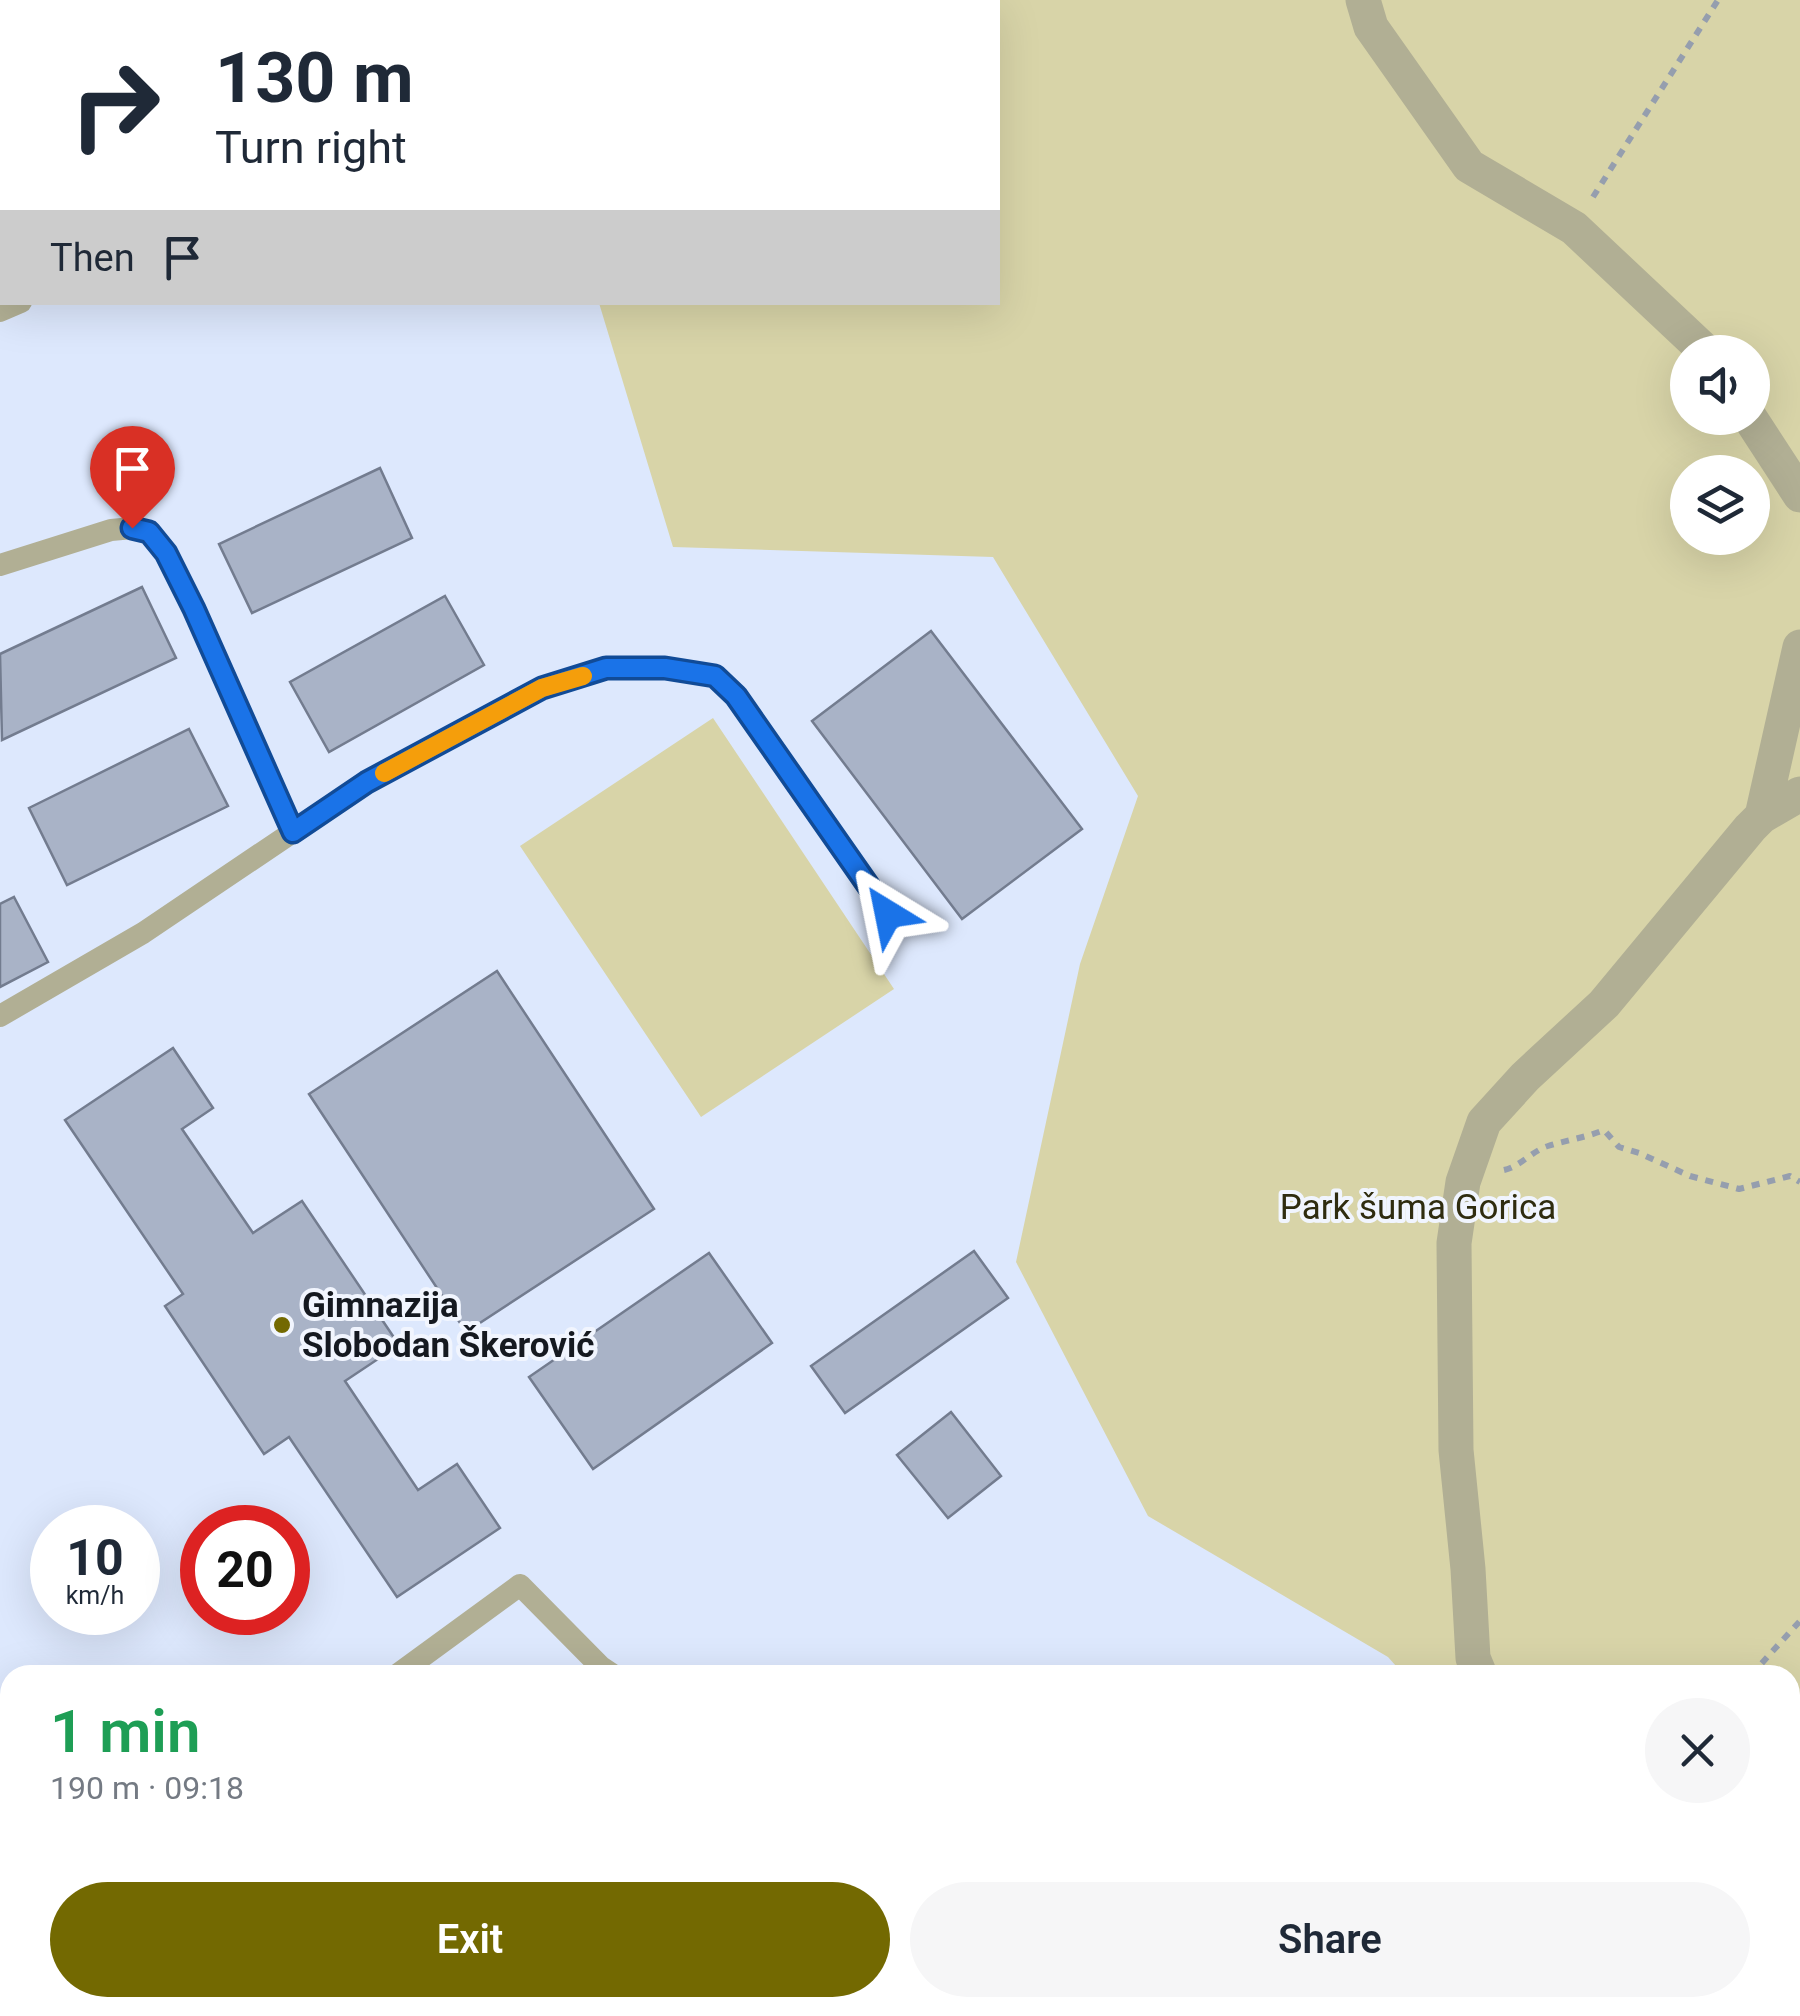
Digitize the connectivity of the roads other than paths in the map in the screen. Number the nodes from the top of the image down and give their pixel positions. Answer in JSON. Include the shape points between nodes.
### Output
{"nodes":[{"id":1,"x":1363,"y":0,"type":"edge"},
{"id":2,"x":1688,"y":335,"type":"edge"},
{"id":3,"x":1761,"y":435,"type":"edge"},
{"id":4,"x":1800,"y":495,"type":"edge"},
{"id":5,"x":0,"y":566,"type":"edge"},
{"id":6,"x":1800,"y":647,"type":"edge"},
{"id":7,"x":1800,"y":794,"type":"edge"},
{"id":8,"x":1762,"y":816,"type":"junction"},
{"id":9,"x":293,"y":832,"type":"junction"},
{"id":10,"x":888,"y":914,"type":"dead end"},
{"id":11,"x":0,"y":1016,"type":"edge"},
{"id":12,"x":412,"y":1665,"type":"edge"},
{"id":13,"x":597,"y":1665,"type":"edge"},
{"id":14,"x":1476,"y":1665,"type":"edge"}],
"edges":[{"from":1,"to":2,"type":"street","via":[[1371,28],[1469,166],[1574,228]]},
{"from":3,"to":4,"type":"street"},
{"from":5,"to":9,"type":"lane","via":[[111,530],[149,532],[194,609]]},
{"from":6,"to":8,"type":"street"},
{"from":7,"to":8,"type":"street"},
{"from":8,"to":14,"type":"street","via":[[1604,1004],[1484,1122],[1462,1182],[1454,1243],[1456,1450]]},
{"from":9,"to":10,"type":"lane","via":[[367,782],[542,688],[606,668],[665,668],[715,676],[736,696]]},
{"from":9,"to":11,"type":"lane","via":[[143,933]]},
{"from":12,"to":13,"type":"lane","via":[[520,1585]]}]}
